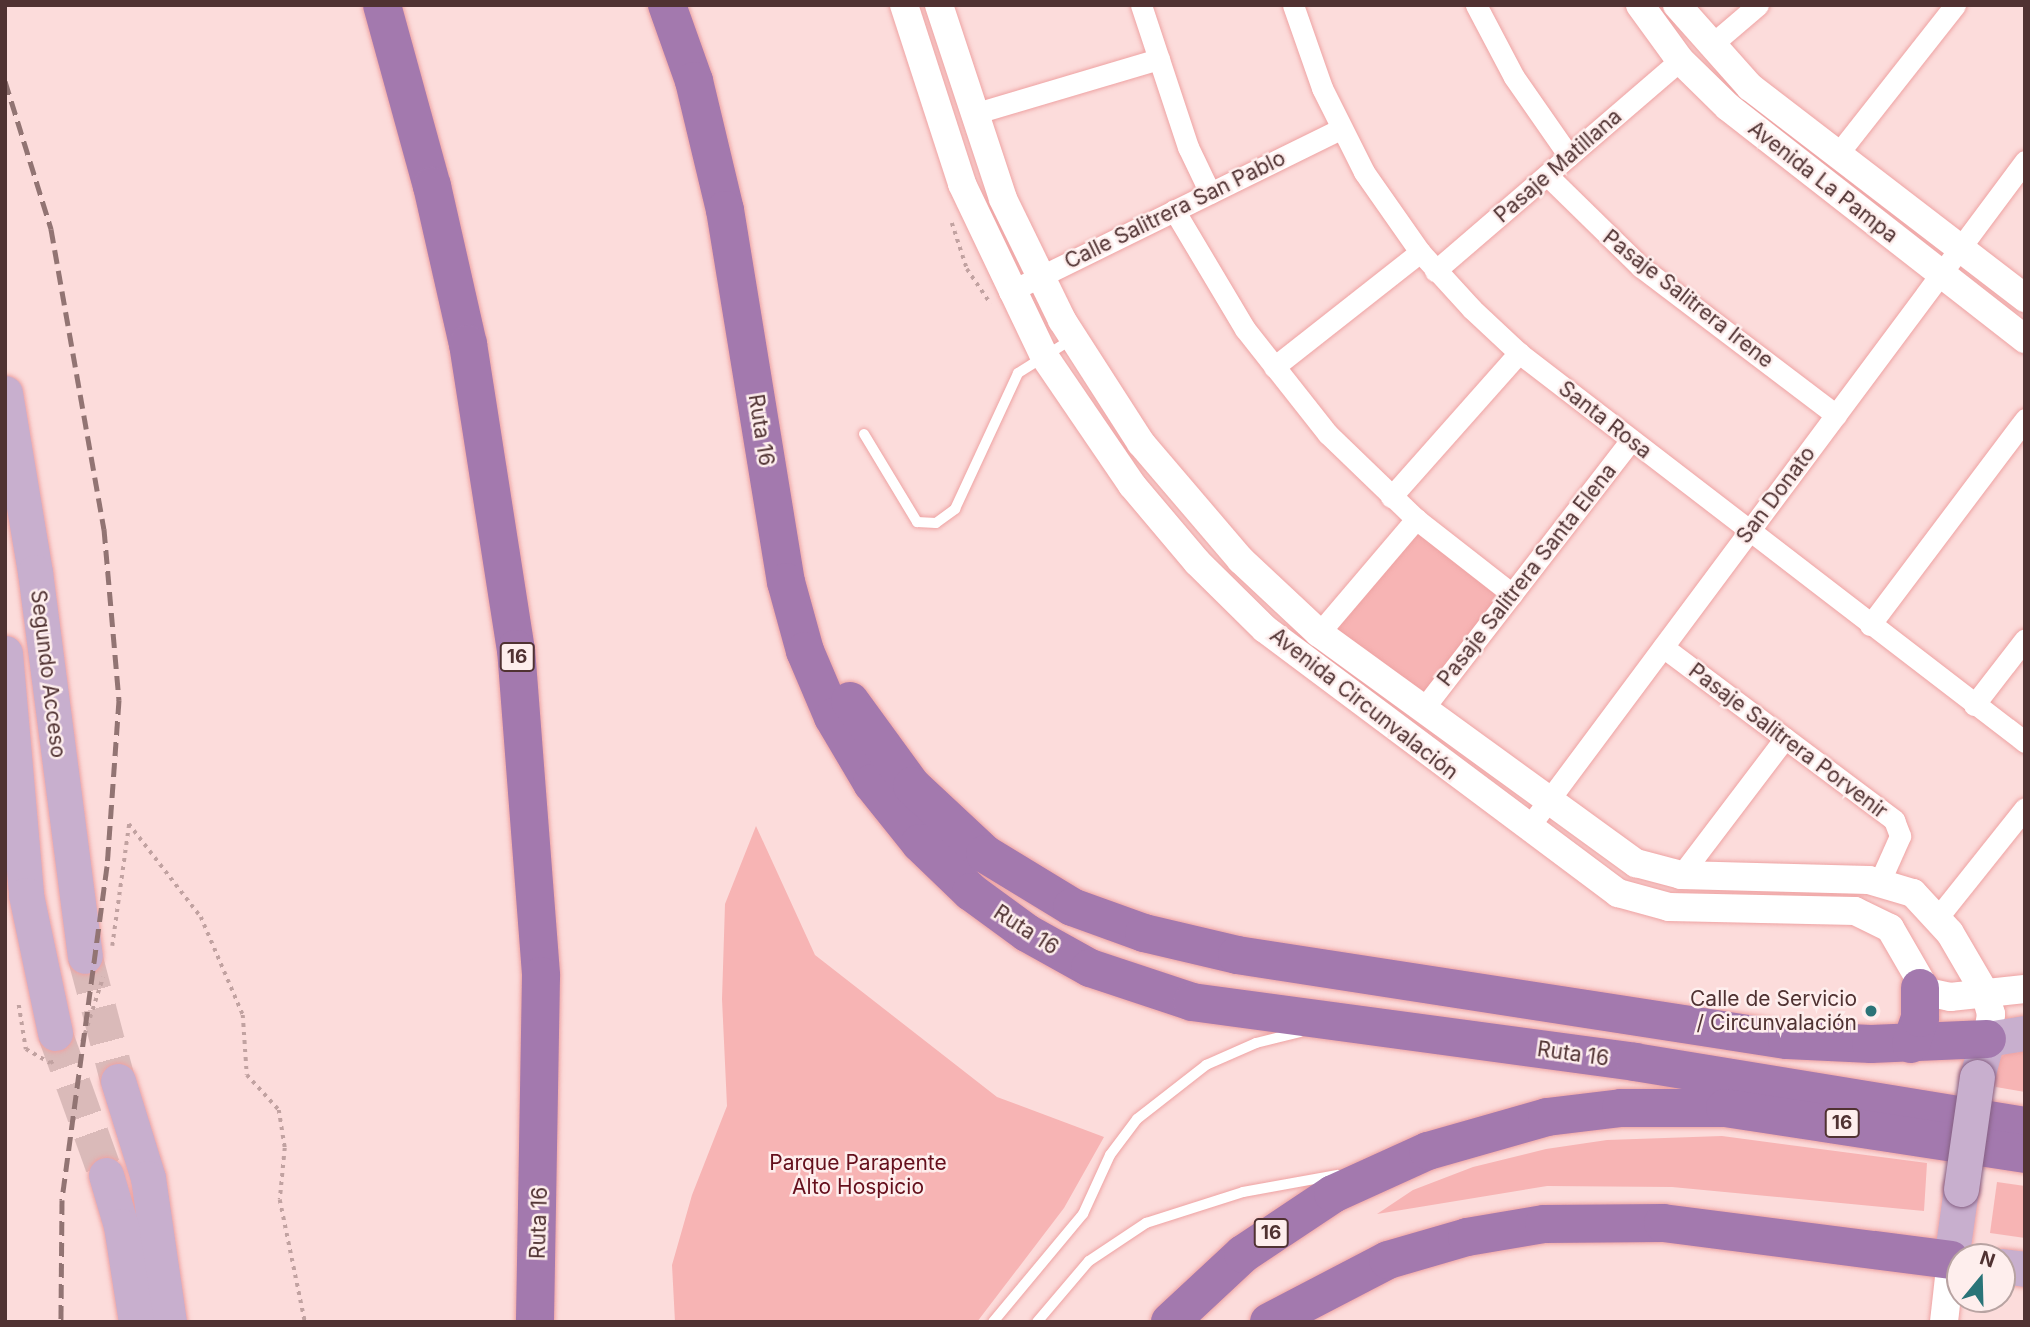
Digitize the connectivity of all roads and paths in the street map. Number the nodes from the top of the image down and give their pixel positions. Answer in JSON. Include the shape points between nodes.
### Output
{"nodes":[{"id":1,"x":382,"y":5,"type":"edge"},
{"id":2,"x":667,"y":5,"type":"edge"},
{"id":3,"x":904,"y":5,"type":"edge"},
{"id":4,"x":939,"y":5,"type":"edge"},
{"id":5,"x":1141,"y":5,"type":"edge"},
{"id":6,"x":1294,"y":5,"type":"edge"},
{"id":7,"x":1476,"y":5,"type":"edge"},
{"id":8,"x":1640,"y":5,"type":"edge"},
{"id":9,"x":1677,"y":5,"type":"edge"},
{"id":10,"x":1758,"y":5,"type":"edge"},
{"id":11,"x":1943,"y":9,"type":"edge"},
{"id":12,"x":1710,"y":46,"type":"junction"},
{"id":13,"x":1159,"y":59,"type":"junction"},
{"id":14,"x":1680,"y":60,"type":"junction"},
{"id":15,"x":973,"y":114,"type":"junction"},
{"id":16,"x":1340,"y":129,"type":"junction"},
{"id":17,"x":1837,"y":155,"type":"junction"},
{"id":18,"x":1570,"y":156,"type":"junction"},
{"id":19,"x":2025,"y":161,"type":"edge"},
{"id":20,"x":1546,"y":175,"type":"junction"},
{"id":21,"x":1210,"y":193,"type":"junction"},
{"id":22,"x":1174,"y":210,"type":"junction"},
{"id":23,"x":1960,"y":249,"type":"junction"},
{"id":24,"x":1420,"y":252,"type":"junction"},
{"id":25,"x":1435,"y":271,"type":"junction"},
{"id":26,"x":1940,"y":275,"type":"junction"},
{"id":27,"x":1039,"y":277,"type":"junction"},
{"id":28,"x":1009,"y":292,"type":"junction"},
{"id":29,"x":2025,"y":298,"type":"edge"},
{"id":30,"x":1073,"y":338,"type":"junction"},
{"id":31,"x":2025,"y":339,"type":"edge"},
{"id":32,"x":1519,"y":353,"type":"junction"},
{"id":33,"x":1044,"y":356,"type":"junction"},
{"id":34,"x":1273,"y":367,"type":"junction"},
{"id":35,"x":5,"y":393,"type":"edge"},
{"id":36,"x":1836,"y":415,"type":"junction"},
{"id":37,"x":2025,"y":419,"type":"edge"},
{"id":38,"x":864,"y":434,"type":"dead end"},
{"id":39,"x":1631,"y":440,"type":"junction"},
{"id":40,"x":1391,"y":497,"type":"junction"},
{"id":41,"x":1416,"y":519,"type":"junction"},
{"id":42,"x":1749,"y":532,"type":"junction"},
{"id":43,"x":779,"y":546,"type":"junction"},
{"id":44,"x":1512,"y":594,"type":"junction"},
{"id":45,"x":1870,"y":625,"type":"junction"},
{"id":46,"x":1319,"y":633,"type":"junction"},
{"id":47,"x":2025,"y":639,"type":"edge"},
{"id":48,"x":1663,"y":647,"type":"junction"},
{"id":49,"x":5,"y":653,"type":"edge"},
{"id":50,"x":1974,"y":705,"type":"junction"},
{"id":51,"x":1423,"y":709,"type":"junction"},
{"id":52,"x":1785,"y":738,"type":"junction"},
{"id":53,"x":2025,"y":742,"type":"edge"},
{"id":54,"x":1548,"y":802,"type":"junction"},
{"id":55,"x":2025,"y":808,"type":"edge"},
{"id":56,"x":1528,"y":828,"type":"junction"},
{"id":57,"x":1681,"y":875,"type":"junction"},
{"id":58,"x":1880,"y":881,"type":"junction"},
{"id":59,"x":1938,"y":917,"type":"junction"},
{"id":60,"x":100,"y":958,"type":"junction"},
{"id":61,"x":1920,"y":988,"type":"junction"},
{"id":62,"x":2025,"y":989,"type":"edge"},
{"id":63,"x":1985,"y":993,"type":"junction"},
{"id":64,"x":18,"y":996,"type":"dead end"},
{"id":65,"x":1378,"y":1030,"type":"junction"},
{"id":66,"x":2025,"y":1033,"type":"edge"},
{"id":67,"x":1987,"y":1039,"type":"junction"},
{"id":68,"x":1911,"y":1044,"type":"junction"},
{"id":69,"x":64,"y":1047,"type":"junction"},
{"id":70,"x":118,"y":1081,"type":"tunnel mouth"},
{"id":71,"x":2025,"y":1126,"type":"edge"},
{"id":72,"x":2025,"y":1154,"type":"edge"},
{"id":73,"x":1387,"y":1167,"type":"junction"},
{"id":74,"x":106,"y":1175,"type":"tunnel mouth"},
{"id":75,"x":1956,"y":1243,"type":"edge"},
{"id":76,"x":1946,"y":1259,"type":"edge"},
{"id":77,"x":136,"y":1322,"type":"edge"},
{"id":78,"x":169,"y":1322,"type":"edge"},
{"id":79,"x":305,"y":1322,"type":"edge"},
{"id":80,"x":535,"y":1322,"type":"edge"},
{"id":81,"x":993,"y":1322,"type":"edge"},
{"id":82,"x":1037,"y":1322,"type":"edge"},
{"id":83,"x":1170,"y":1322,"type":"edge"},
{"id":84,"x":1269,"y":1322,"type":"edge"}],
"edges":[{"from":1,"to":80,"type":"highway","name":"Ruta 16","number":"16","via":[[432,186],[468,344],[516,649],[541,976]]},
{"from":2,"to":43,"type":"highway","name":"Ruta 16","number":"16","via":[[694,81],[722,199]]},
{"from":3,"to":28,"type":"street","name":"Avenida Circunvalación","via":[[962,184]]},
{"from":4,"to":15,"type":"street","name":"Avenida Circunvalación"},
{"from":5,"to":13,"type":"street"},
{"from":6,"to":16,"type":"street","name":"Santa Rosa"},
{"from":7,"to":18,"type":"street","via":[[1520,86]]},
{"from":8,"to":14,"type":"street","name":"Avenida La Pampa"},
{"from":9,"to":12,"type":"street","name":"Avenida La Pampa"},
{"from":10,"to":12,"type":"street"},
{"from":11,"to":17,"type":"street"},
{"from":12,"to":17,"type":"street","name":"Avenida La Pampa","via":[[1750,87]]},
{"from":13,"to":15,"type":"street"},
{"from":13,"to":21,"type":"street","via":[[1188,147]]},
{"from":14,"to":18,"type":"street","name":"Pasaje Matillana"},
{"from":14,"to":26,"type":"street","name":"Avenida La Pampa","via":[[1728,107]]},
{"from":15,"to":27,"type":"street","name":"Avenida Circunvalación"},
{"from":16,"to":21,"type":"street","name":"Calle Salitrera San Pablo"},
{"from":16,"to":24,"type":"street","name":"Santa Rosa"},
{"from":17,"to":23,"type":"street","name":"Avenida La Pampa"},
{"from":18,"to":20,"type":"street","name":"Pasaje Matillana"},
{"from":19,"to":23,"type":"street","name":"San Donato"},
{"from":20,"to":25,"type":"street","name":"Pasaje Matillana"},
{"from":20,"to":36,"type":"street","name":"Pasaje Salitrera Irene","via":[[1641,267]]},
{"from":21,"to":22,"type":"street","name":"Calle Salitrera San Pablo"},
{"from":22,"to":27,"type":"street","name":"Calle Salitrera San Pablo"},
{"from":22,"to":34,"type":"street","via":[[1218,289]]},
{"from":23,"to":26,"type":"street","name":"San Donato"},
{"from":23,"to":29,"type":"street","name":"Avenida La Pampa"},
{"from":24,"to":25,"type":"street","name":"Santa Rosa"},
{"from":24,"to":34,"type":"street"},
{"from":25,"to":32,"type":"street","name":"Santa Rosa"},
{"from":26,"to":31,"type":"street","name":"Avenida La Pampa"},
{"from":26,"to":36,"type":"street","name":"San Donato"},
{"from":27,"to":28,"type":"street","name":"Calle Salitrera San Pablo"},
{"from":27,"to":30,"type":"street","name":"Avenida Circunvalación"},
{"from":28,"to":33,"type":"street","name":"Avenida Circunvalación"},
{"from":30,"to":33,"type":"lane"},
{"from":30,"to":46,"type":"street","name":"Avenida Circunvalación","via":[[1120,413],[1188,502]]},
{"from":32,"to":39,"type":"street","name":"Santa Rosa"},
{"from":32,"to":40,"type":"street"},
{"from":33,"to":38,"type":"lane","via":[[1009,385],[955,509],[936,523],[917,522]]},
{"from":33,"to":56,"type":"street","name":"Avenida Circunvalación","via":[[1132,485],[1230,596],[1301,661]]},
{"from":34,"to":40,"type":"street","via":[[1328,433]]},
{"from":35,"to":60,"type":"main road","name":"Segundo Acceso"},
{"from":36,"to":42,"type":"street","name":"San Donato"},
{"from":37,"to":45,"type":"street"},
{"from":39,"to":42,"type":"street","name":"Santa Rosa"},
{"from":39,"to":44,"type":"street","name":"Pasaje Salitrera Santa Elena"},
{"from":40,"to":41,"type":"street"},
{"from":41,"to":44,"type":"street"},
{"from":41,"to":46,"type":"street"},
{"from":42,"to":45,"type":"street","name":"Santa Rosa"},
{"from":42,"to":48,"type":"street","name":"San Donato"},
{"from":43,"to":65,"type":"highway","name":"Ruta 16","number":"16","via":[[805,651],[851,750],[920,843],[980,899],[1058,951],[1157,993],[1235,1011]]},
{"from":43,"to":68,"type":"highway","via":[[827,662],[889,758],[960,834],[1013,873],[1072,907],[1144,933],[1237,955],[1787,1040]]},
{"from":44,"to":51,"type":"street","name":"Pasaje Salitrera Santa Elena"},
{"from":45,"to":50,"type":"street","name":"Santa Rosa"},
{"from":46,"to":51,"type":"street","name":"Avenida Circunvalación"},
{"from":47,"to":50,"type":"street"},
{"from":48,"to":52,"type":"street","name":"Pasaje Salitrera Porvenir"},
{"from":48,"to":54,"type":"street","name":"San Donato"},
{"from":49,"to":69,"type":"main road","name":"Segundo Acceso","via":[[26,895]]},
{"from":50,"to":53,"type":"street","name":"Santa Rosa"},
{"from":51,"to":54,"type":"street","name":"Avenida Circunvalación"},
{"from":52,"to":57,"type":"street"},
{"from":52,"to":58,"type":"street","name":"Pasaje Salitrera Porvenir","via":[[1897,824],[1898,842]]},
{"from":54,"to":56,"type":"street","name":"San Donato"},
{"from":54,"to":57,"type":"street","name":"Avenida Circunvalación","via":[[1636,863]]},
{"from":55,"to":59,"type":"street"},
{"from":56,"to":61,"type":"street","name":"Avenida Circunvalación","via":[[1603,884],[1652,905],[1868,914],[1898,938]]},
{"from":57,"to":58,"type":"street","name":"Avenida Circunvalación"},
{"from":58,"to":59,"type":"street","name":"Avenida Circunvalación","via":[[1913,893]]},
{"from":59,"to":63,"type":"street","name":"Avenida Circunvalación"},
{"from":60,"to":69,"type":"path","via":[[86,1036]]},
{"from":60,"to":79,"type":"path","via":[[129,824],[201,918],[243,1015],[247,1075],[279,1110],[285,1148],[280,1200]]},
{"from":61,"to":63,"type":"street","via":[[1942,996]]},
{"from":61,"to":68,"type":"highway","via":[[1920,1018]]},
{"from":62,"to":63,"type":"street"},
{"from":63,"to":67,"type":"street","name":"Avenida Circunvalación","via":[[1991,1014]]},
{"from":64,"to":69,"type":"path","via":[[26,1049],[50,1063]]},
{"from":65,"to":71,"type":"highway","name":"Ruta 16","number":"16","via":[[1635,1062]]},
{"from":65,"to":81,"type":"lane","via":[[1280,1036],[1231,1053],[1183,1080],[1123,1135],[1083,1214]]},
{"from":66,"to":67,"type":"main road"},
{"from":67,"to":68,"type":"highway"},
{"from":67,"to":75,"type":"main road","bridge":true,"via":[[1977,1077]]},
{"from":70,"to":78,"type":"main road","via":[[148,1178]]},
{"from":72,"to":73,"type":"highway","number":"16","via":[[1763,1111],[1657,1106],[1510,1125]]},
{"from":73,"to":82,"type":"lane","via":[[1243,1192],[1146,1223],[1089,1261]]},
{"from":73,"to":83,"type":"highway","number":"16","via":[[1272,1232]]},
{"from":74,"to":77,"type":"main road","via":[[121,1226]]},
{"from":76,"to":84,"type":"highway","via":[[1663,1223],[1544,1224],[1467,1237],[1388,1260]]}]}
